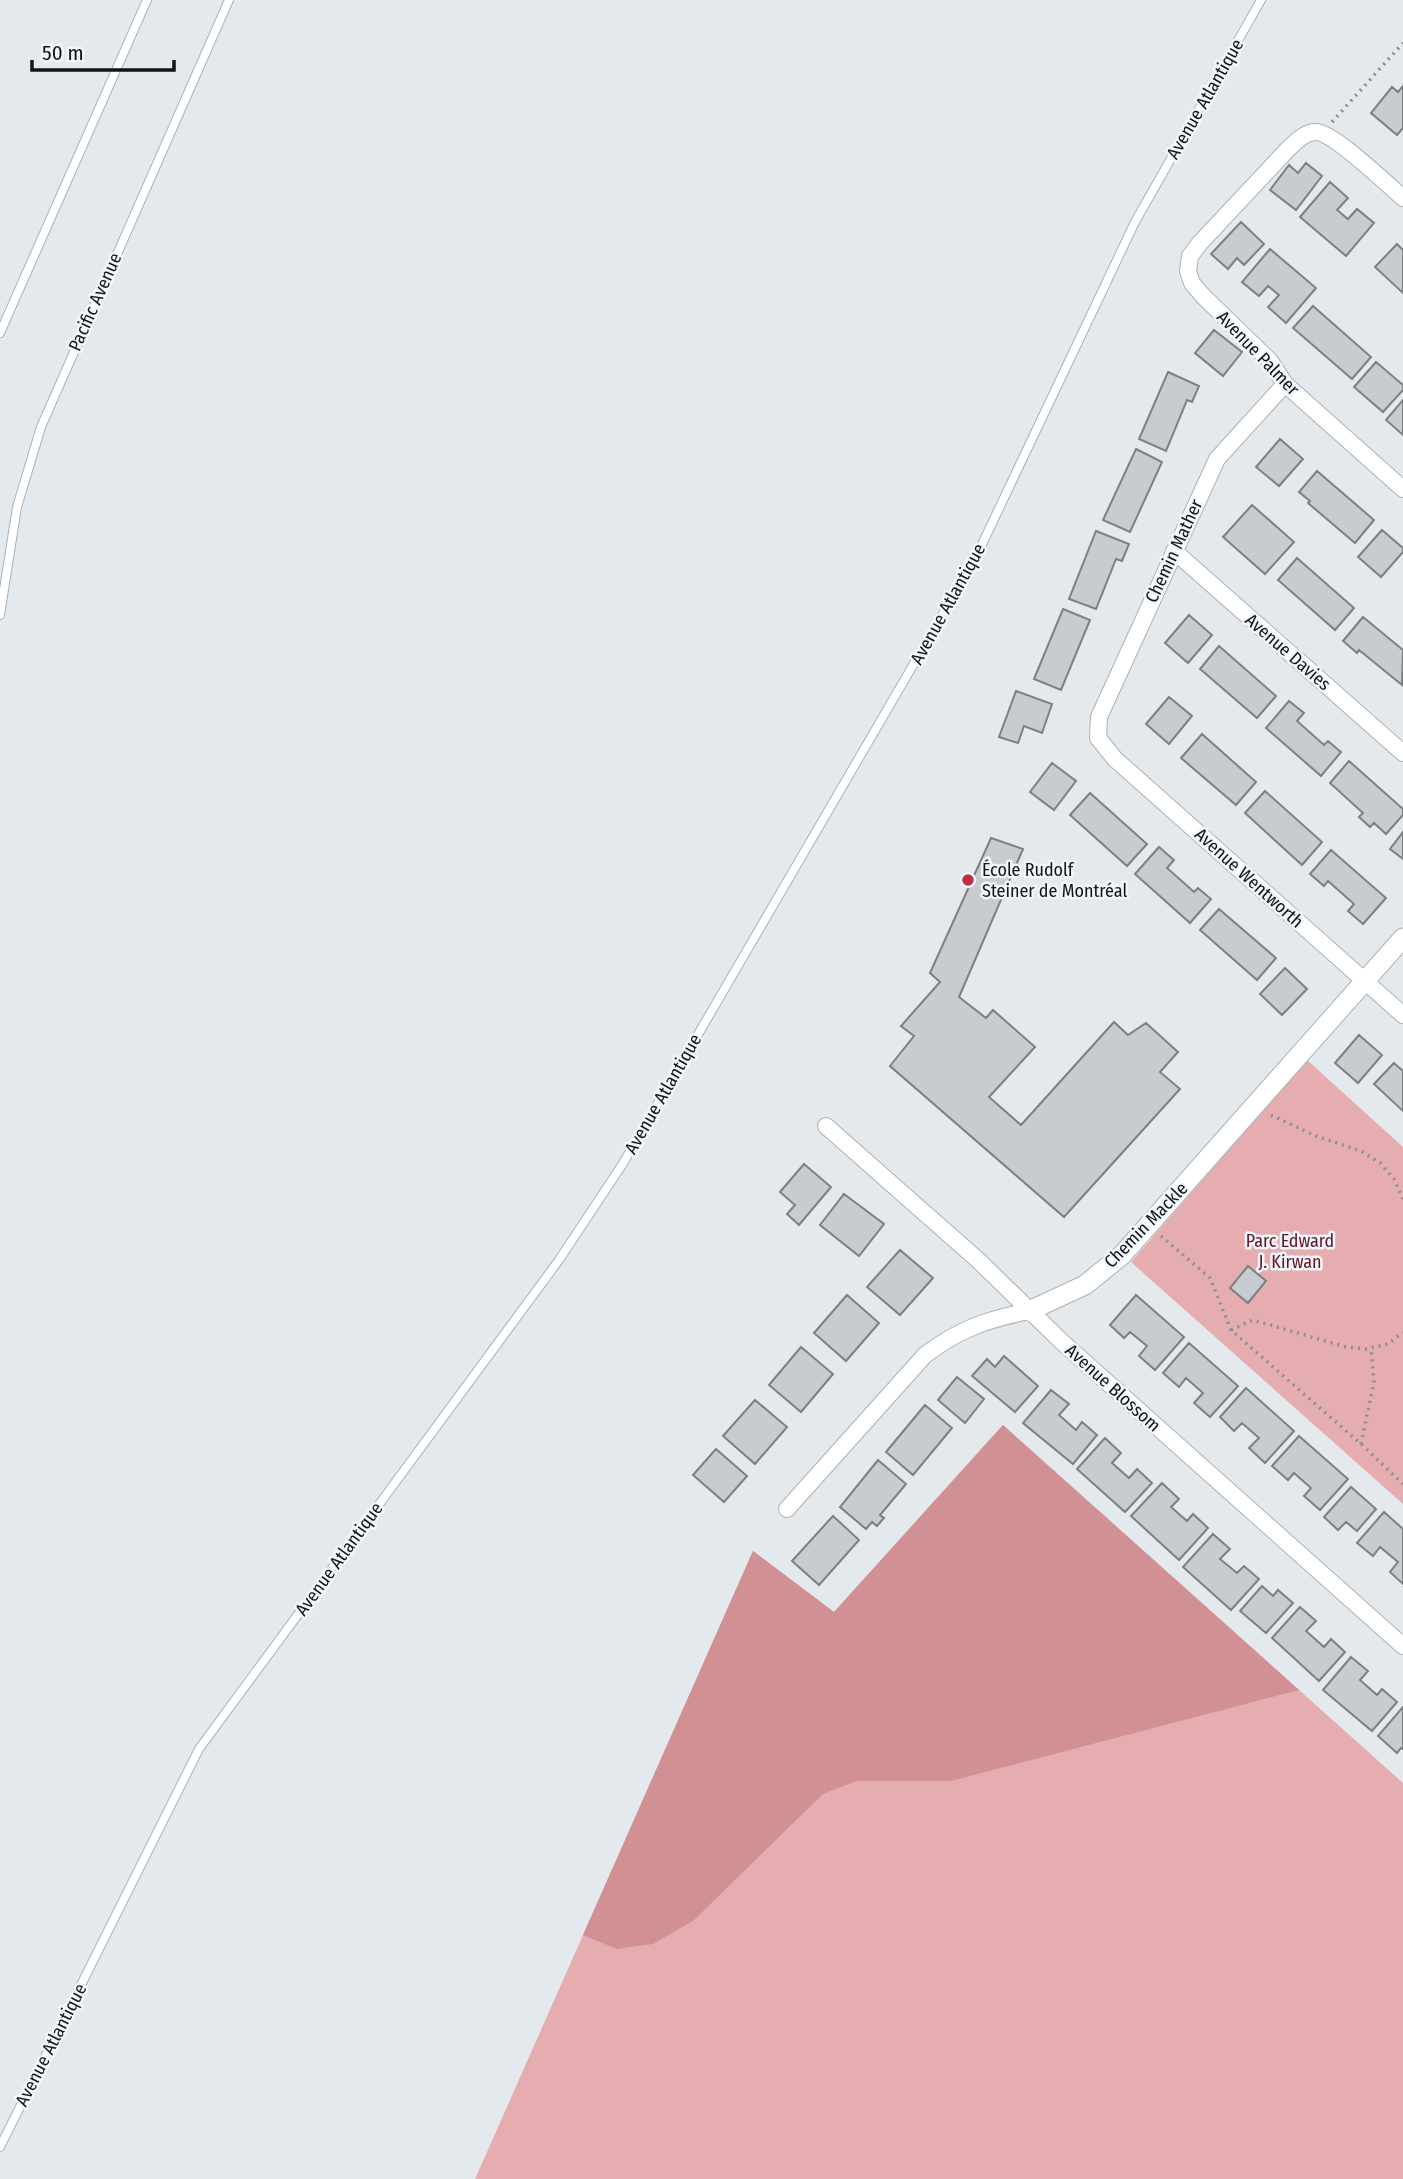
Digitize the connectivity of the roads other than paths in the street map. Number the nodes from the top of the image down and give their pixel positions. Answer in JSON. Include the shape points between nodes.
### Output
{"nodes":[{"id":1,"x":147,"y":0,"type":"edge"},
{"id":2,"x":229,"y":0,"type":"edge"},
{"id":3,"x":1261,"y":0,"type":"edge"},
{"id":4,"x":1403,"y":198,"type":"edge"},
{"id":5,"x":0,"y":333,"type":"edge"},
{"id":6,"x":1285,"y":384,"type":"junction"},
{"id":7,"x":1403,"y":489,"type":"edge"},
{"id":8,"x":1174,"y":551,"type":"junction"},
{"id":9,"x":0,"y":615,"type":"edge"},
{"id":10,"x":1098,"y":738,"type":"joint"},
{"id":11,"x":1403,"y":753,"type":"edge"},
{"id":12,"x":1403,"y":938,"type":"edge"},
{"id":13,"x":1365,"y":981,"type":"junction"},
{"id":14,"x":1403,"y":1015,"type":"edge"},
{"id":15,"x":826,"y":1126,"type":"dead end"},
{"id":16,"x":1029,"y":1311,"type":"junction"},
{"id":17,"x":787,"y":1508,"type":"dead end"},
{"id":18,"x":1403,"y":1646,"type":"edge"},
{"id":19,"x":0,"y":2147,"type":"edge"}],
"edges":[{"from":1,"to":5,"type":"lane"},
{"from":2,"to":9,"type":"lane","name":"Pacific Avenue","via":[[41,427],[17,507]]},
{"from":3,"to":19,"type":"lane","name":"Avenue Atlantique","via":[[1135,222],[976,557],[622,1165],[559,1260],[199,1749]]},
{"from":4,"to":6,"type":"street","name":"Avenue Palmer","via":[[1333,138],[1318,132],[1304,135],[1190,256],[1192,283],[1270,361]]},
{"from":6,"to":7,"type":"street","name":"Avenue Palmer"},
{"from":6,"to":8,"type":"street","name":"Chemin Mather","via":[[1217,459]]},
{"from":8,"to":10,"type":"street","name":"Chemin Mather","via":[[1099,717]]},
{"from":8,"to":11,"type":"street","name":"Avenue Davies"},
{"from":10,"to":13,"type":"street","name":"Avenue Wentworth","via":[[1115,759]]},
{"from":12,"to":13,"type":"street","name":"Chemin Mackle"},
{"from":13,"to":14,"type":"street","name":"Avenue Wentworth"},
{"from":13,"to":16,"type":"street","name":"Chemin Mackle","via":[[1122,1255],[1085,1285]]},
{"from":15,"to":16,"type":"street","name":"Avenue Blossom"},
{"from":16,"to":17,"type":"street","name":"Chemin Mackle","via":[[952,1335],[925,1355]]},
{"from":16,"to":18,"type":"street","name":"Avenue Blossom"}]}
